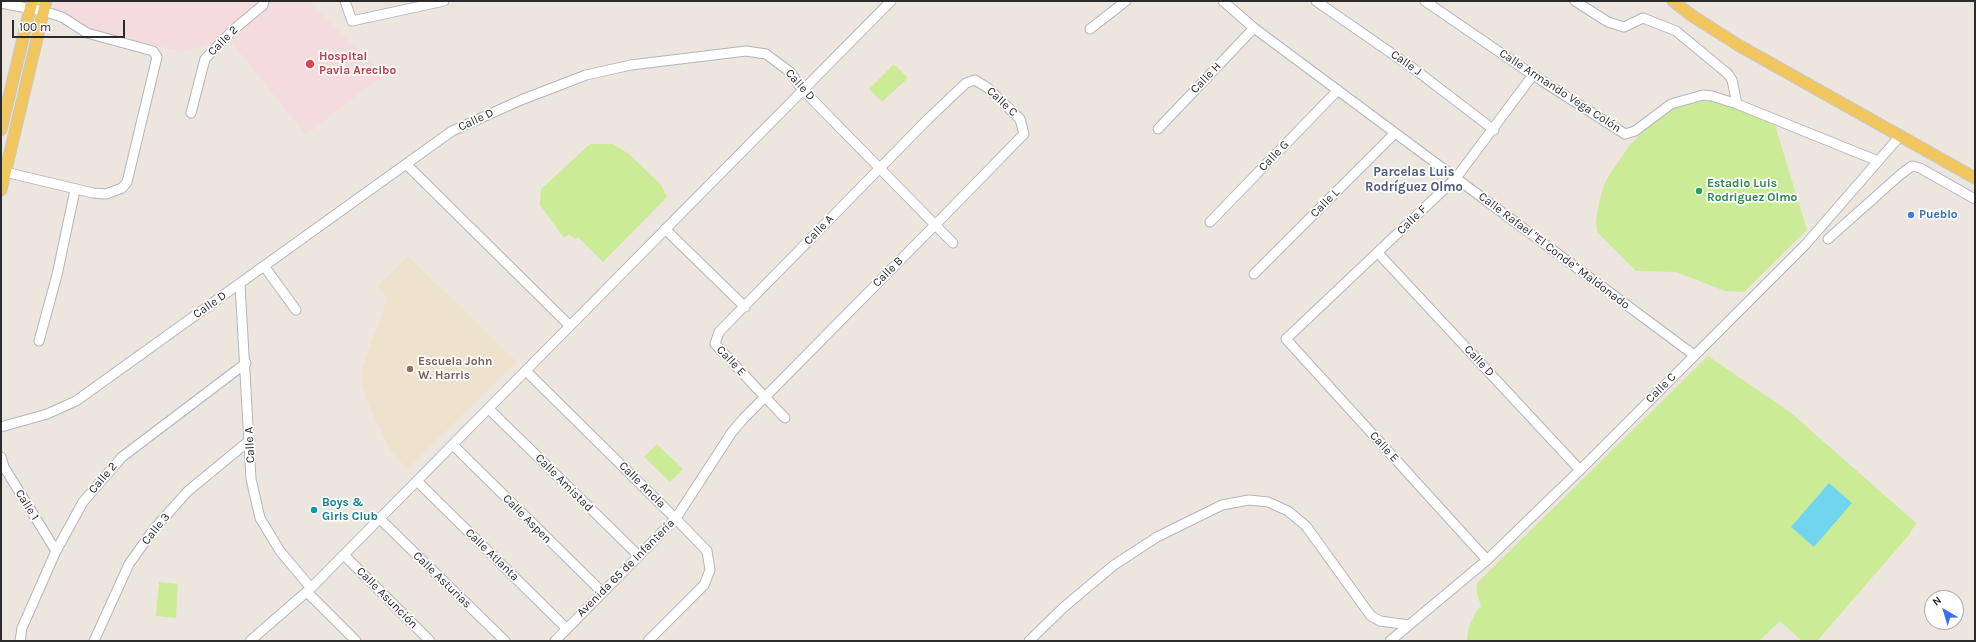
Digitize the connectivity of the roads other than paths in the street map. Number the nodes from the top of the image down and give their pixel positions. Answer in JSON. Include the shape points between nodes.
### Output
{"nodes":[{"id":1,"x":264,"y":1,"type":"edge"},
{"id":2,"x":345,"y":1,"type":"edge"},
{"id":3,"x":444,"y":1,"type":"edge"},
{"id":4,"x":891,"y":1,"type":"edge"},
{"id":5,"x":1126,"y":1,"type":"edge"},
{"id":6,"x":1224,"y":1,"type":"edge"},
{"id":7,"x":1316,"y":1,"type":"edge"},
{"id":8,"x":1425,"y":1,"type":"edge"},
{"id":9,"x":1575,"y":1,"type":"edge"},
{"id":10,"x":1673,"y":1,"type":"edge"},
{"id":11,"x":1,"y":3,"type":"edge"},
{"id":12,"x":421,"y":3,"type":"edge"},
{"id":13,"x":31,"y":5,"type":"edge"},
{"id":14,"x":44,"y":6,"type":"edge"},
{"id":15,"x":1254,"y":28,"type":"junction"},
{"id":16,"x":1090,"y":29,"type":"dead end"},
{"id":17,"x":1533,"y":75,"type":"junction"},
{"id":18,"x":975,"y":80,"type":"joint"},
{"id":19,"x":802,"y":89,"type":"junction"},
{"id":20,"x":1338,"y":90,"type":"junction"},
{"id":21,"x":1737,"y":104,"type":"junction"},
{"id":22,"x":191,"y":113,"type":"dead end"},
{"id":23,"x":1158,"y":129,"type":"dead end"},
{"id":24,"x":1,"y":130,"type":"edge"},
{"id":25,"x":1494,"y":130,"type":"junction"},
{"id":26,"x":1395,"y":133,"type":"junction"},
{"id":27,"x":1900,"y":136,"type":"junction"},
{"id":28,"x":1011,"y":147,"type":"joint"},
{"id":29,"x":1878,"y":161,"type":"junction"},
{"id":30,"x":406,"y":164,"type":"junction"},
{"id":31,"x":879,"y":169,"type":"junction"},
{"id":32,"x":5,"y":172,"type":"junction"},
{"id":33,"x":1456,"y":178,"type":"junction"},
{"id":34,"x":1975,"y":178,"type":"edge"},
{"id":35,"x":1,"y":190,"type":"edge"},
{"id":36,"x":75,"y":190,"type":"junction"},
{"id":37,"x":1975,"y":199,"type":"edge"},
{"id":38,"x":1210,"y":222,"type":"dead end"},
{"id":39,"x":935,"y":225,"type":"junction"},
{"id":40,"x":665,"y":229,"type":"junction"},
{"id":41,"x":1828,"y":239,"type":"dead end"},
{"id":42,"x":953,"y":243,"type":"dead end"},
{"id":43,"x":1378,"y":253,"type":"junction"},
{"id":44,"x":264,"y":266,"type":"junction"},
{"id":45,"x":1254,"y":274,"type":"dead end"},
{"id":46,"x":240,"y":284,"type":"junction"},
{"id":47,"x":745,"y":307,"type":"junction"},
{"id":48,"x":296,"y":310,"type":"dead end"},
{"id":49,"x":570,"y":326,"type":"junction"},
{"id":50,"x":1291,"y":334,"type":"joint"},
{"id":51,"x":39,"y":341,"type":"dead end"},
{"id":52,"x":1694,"y":355,"type":"junction"},
{"id":53,"x":246,"y":363,"type":"junction"},
{"id":54,"x":526,"y":371,"type":"junction"},
{"id":55,"x":765,"y":397,"type":"junction"},
{"id":56,"x":489,"y":409,"type":"junction"},
{"id":57,"x":785,"y":418,"type":"dead end"},
{"id":58,"x":1,"y":427,"type":"edge"},
{"id":59,"x":250,"y":440,"type":"junction"},
{"id":60,"x":453,"y":445,"type":"junction"},
{"id":61,"x":1,"y":458,"type":"edge"},
{"id":62,"x":1580,"y":470,"type":"junction"},
{"id":63,"x":416,"y":482,"type":"junction"},
{"id":64,"x":380,"y":518,"type":"junction"},
{"id":65,"x":676,"y":518,"type":"junction"},
{"id":66,"x":56,"y":551,"type":"junction"},
{"id":67,"x":344,"y":556,"type":"junction"},
{"id":68,"x":639,"y":556,"type":"junction"},
{"id":69,"x":1487,"y":560,"type":"junction"},
{"id":70,"x":309,"y":590,"type":"junction"},
{"id":71,"x":602,"y":592,"type":"junction"},
{"id":72,"x":1408,"y":626,"type":"junction"},
{"id":73,"x":567,"y":628,"type":"junction"},
{"id":74,"x":256,"y":639,"type":"edge"},
{"id":75,"x":20,"y":641,"type":"edge"},
{"id":76,"x":94,"y":641,"type":"edge"},
{"id":77,"x":356,"y":641,"type":"edge"},
{"id":78,"x":430,"y":641,"type":"edge"},
{"id":79,"x":505,"y":641,"type":"edge"},
{"id":80,"x":554,"y":641,"type":"edge"},
{"id":81,"x":648,"y":641,"type":"edge"},
{"id":82,"x":1029,"y":641,"type":"edge"},
{"id":83,"x":1390,"y":641,"type":"edge"}],
"edges":[{"from":1,"to":22,"type":"street","name":"Calle 2","via":[[263,5],[232,31],[205,59]]},
{"from":2,"to":12,"type":"street","via":[[352,21]]},
{"from":3,"to":12,"type":"street"},
{"from":4,"to":19,"type":"street"},
{"from":5,"to":16,"type":"street"},
{"from":6,"to":15,"type":"street","name":"Calle Rafael \"El Conde\" Maldonado"},
{"from":7,"to":25,"type":"street","name":"Calle J","via":[[1423,75]]},
{"from":8,"to":17,"type":"street","name":"Calle Armando Vega Colón"},
{"from":9,"to":21,"type":"street","via":[[1608,22],[1624,27],[1643,18],[1676,31],[1728,74],[1732,80]]},
{"from":10,"to":27,"type":"main road","via":[[1738,45]]},
{"from":11,"to":13,"type":"street"},
{"from":13,"to":14,"type":"street"},
{"from":13,"to":24,"type":"main road"},
{"from":14,"to":32,"type":"main road"},
{"from":14,"to":36,"type":"street","via":[[87,33],[153,51],[157,57],[127,182],[116,192],[106,194]]},
{"from":15,"to":20,"type":"street","name":"Calle Rafael \"El Conde\" Maldonado"},
{"from":15,"to":23,"type":"street","name":"Calle H"},
{"from":17,"to":21,"type":"street","name":"Calle Armando Vega Colón","via":[[1625,134],[1635,131],[1671,104],[1680,101],[1703,95]]},
{"from":17,"to":25,"type":"street","name":"Calle F"},
{"from":18,"to":28,"type":"street","name":"Calle C","via":[[988,88],[1020,119],[1024,134]]},
{"from":18,"to":31,"type":"street","name":"Calle A","via":[[966,83]]},
{"from":19,"to":30,"type":"street","name":"Calle D","via":[[790,72],[766,54],[746,51],[631,65],[586,75],[486,115],[452,131]]},
{"from":19,"to":31,"type":"street","name":"Calle D"},
{"from":19,"to":40,"type":"street"},
{"from":20,"to":26,"type":"street","name":"Calle Rafael \"El Conde\" Maldonado"},
{"from":20,"to":38,"type":"street","name":"Calle G"},
{"from":21,"to":29,"type":"street","name":"Calle Armando Vega Colón"},
{"from":25,"to":33,"type":"street","name":"Calle F"},
{"from":26,"to":33,"type":"street","name":"Calle Rafael \"El Conde\" Maldonado"},
{"from":26,"to":45,"type":"street","name":"Calle L"},
{"from":27,"to":29,"type":"street","name":"Calle C"},
{"from":27,"to":34,"type":"main road"},
{"from":28,"to":39,"type":"street","name":"Calle B"},
{"from":29,"to":52,"type":"street","name":"Calle C","via":[[1806,244]]},
{"from":30,"to":44,"type":"street","name":"Calle D"},
{"from":30,"to":49,"type":"street"},
{"from":31,"to":39,"type":"street","name":"Calle D"},
{"from":31,"to":47,"type":"street","name":"Calle A"},
{"from":32,"to":35,"type":"main road"},
{"from":32,"to":36,"type":"street"},
{"from":33,"to":43,"type":"street","name":"Calle F"},
{"from":33,"to":52,"type":"street","name":"Calle Rafael \"El Conde\" Maldonado"},
{"from":36,"to":51,"type":"street","via":[[57,275]]},
{"from":37,"to":41,"type":"street","via":[[1912,166]]},
{"from":39,"to":42,"type":"street","name":"Calle D"},
{"from":39,"to":55,"type":"street","name":"Calle B"},
{"from":40,"to":47,"type":"street"},
{"from":40,"to":49,"type":"street"},
{"from":43,"to":50,"type":"street","name":"Calle F"},
{"from":43,"to":62,"type":"street","name":"Calle D"},
{"from":44,"to":46,"type":"street","name":"Calle D"},
{"from":44,"to":48,"type":"street"},
{"from":46,"to":53,"type":"street","name":"Calle A"},
{"from":46,"to":58,"type":"street","name":"Calle D","via":[[76,401],[47,414]]},
{"from":47,"to":55,"type":"street","name":"Calle E","via":[[719,332],[715,344]]},
{"from":49,"to":54,"type":"street"},
{"from":50,"to":69,"type":"street","name":"Calle E","via":[[1286,339]]},
{"from":52,"to":62,"type":"street","name":"Calle C"},
{"from":53,"to":59,"type":"street","name":"Calle A"},
{"from":53,"to":66,"type":"street","name":"Calle 2","via":[[122,457],[83,502]]},
{"from":54,"to":56,"type":"street"},
{"from":54,"to":65,"type":"street","name":"Calle Ancla"},
{"from":55,"to":57,"type":"street"},
{"from":55,"to":65,"type":"street","name":"Avenida 65 de Infantería","via":[[732,432]]},
{"from":56,"to":60,"type":"street"},
{"from":56,"to":68,"type":"street","name":"Calle Amistad"},
{"from":59,"to":70,"type":"street","name":"Calle A","via":[[252,479],[260,518],[280,551]]},
{"from":59,"to":76,"type":"street","name":"Calle 3","via":[[188,491],[154,529],[129,564]]},
{"from":60,"to":63,"type":"street"},
{"from":60,"to":71,"type":"street","name":"Calle Aspen"},
{"from":61,"to":66,"type":"street","name":"Calle 1"},
{"from":62,"to":69,"type":"street","name":"Calle C"},
{"from":63,"to":64,"type":"street"},
{"from":63,"to":73,"type":"street","name":"Calle Atlanta"},
{"from":64,"to":67,"type":"street"},
{"from":64,"to":79,"type":"street","name":"Calle Asturias"},
{"from":65,"to":68,"type":"street","name":"Avenida 65 de Infantería"},
{"from":65,"to":81,"type":"street","name":"Calle Ancla","via":[[707,551],[710,570],[704,585]]},
{"from":66,"to":75,"type":"street","name":"Calle 2","via":[[22,628]]},
{"from":67,"to":70,"type":"street"},
{"from":67,"to":78,"type":"street","name":"Calle Asunción"},
{"from":68,"to":71,"type":"street","name":"Avenida 65 de Infantería"},
{"from":69,"to":72,"type":"street","name":"Calle C"},
{"from":70,"to":74,"type":"street"},
{"from":70,"to":77,"type":"street","name":"Calle A"},
{"from":71,"to":73,"type":"street","name":"Avenida 65 de Infantería"},
{"from":72,"to":82,"type":"street","via":[[1380,621],[1371,616],[1306,526],[1288,511],[1268,502],[1249,500],[1222,505],[1157,537],[1114,565],[1064,607]]},
{"from":72,"to":83,"type":"street","name":"Calle C"},
{"from":73,"to":80,"type":"street","name":"Avenida 65 de Infantería"}]}
